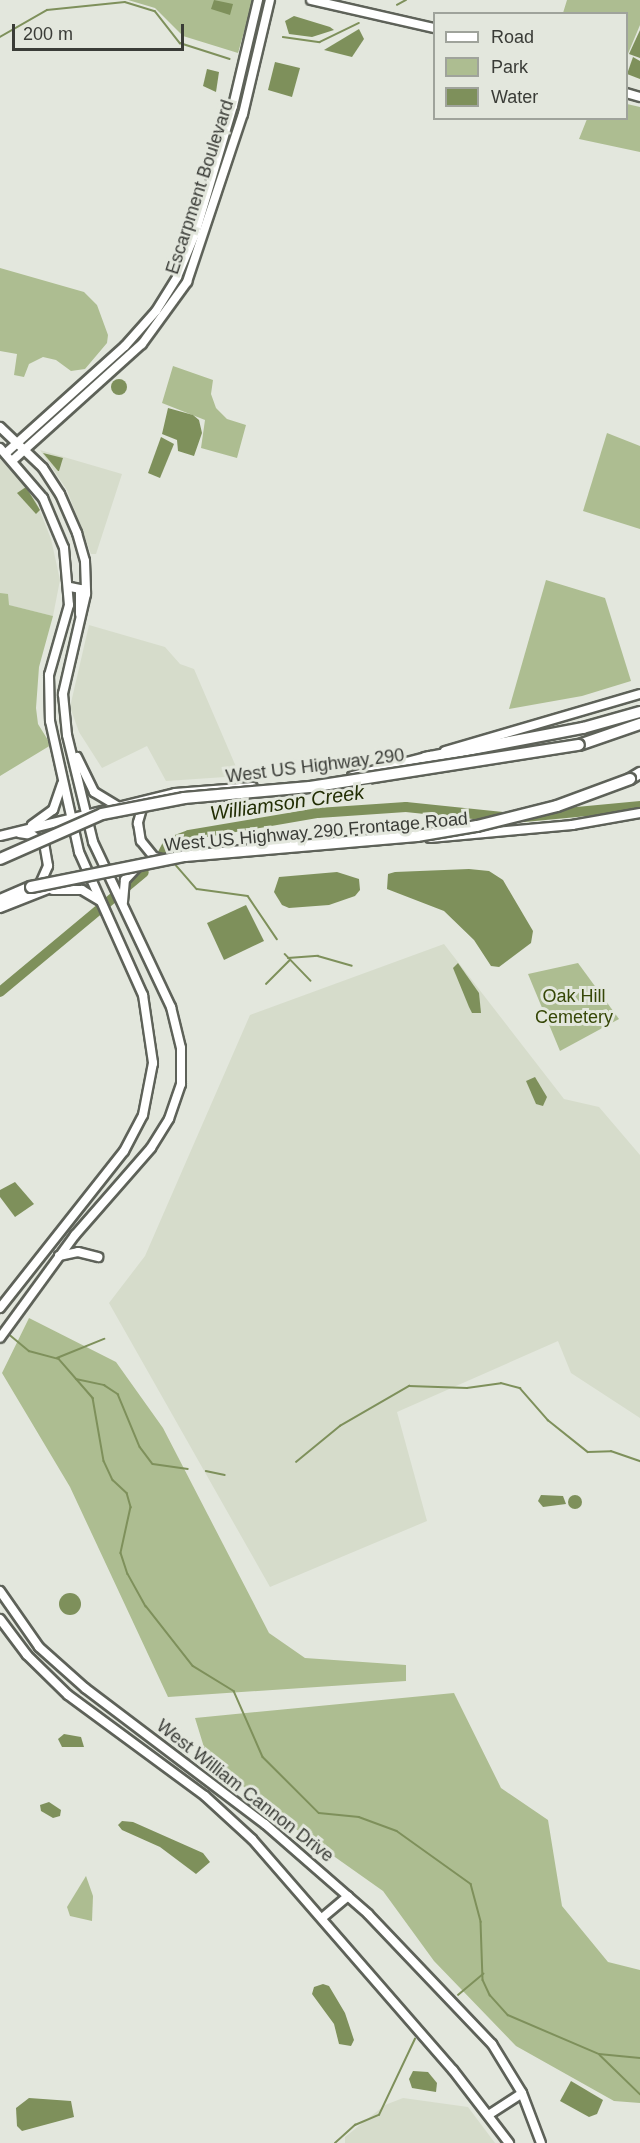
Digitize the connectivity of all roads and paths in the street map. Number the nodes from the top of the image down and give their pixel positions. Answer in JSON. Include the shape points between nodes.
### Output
{"nodes":[{"id":1,"x":258,"y":0,"type":"edge"},
{"id":2,"x":270,"y":0,"type":"edge"},
{"id":3,"x":311,"y":0,"type":"edge"},
{"id":4,"x":433,"y":28,"type":"edge"},
{"id":5,"x":0,"y":427,"type":"edge"},
{"id":6,"x":16,"y":441,"type":"junction"},
{"id":7,"x":25,"y":449,"type":"junction"},
{"id":8,"x":6,"y":453,"type":"edge"},
{"id":9,"x":70,"y":587,"type":"junction"},
{"id":10,"x":81,"y":629,"type":"junction"},
{"id":11,"x":640,"y":694,"type":"edge"},
{"id":12,"x":640,"y":712,"type":"edge"},
{"id":13,"x":50,"y":721,"type":"junction"},
{"id":14,"x":66,"y":723,"type":"junction"},
{"id":15,"x":640,"y":723,"type":"edge"},
{"id":16,"x":70,"y":747,"type":"junction"},
{"id":17,"x":425,"y":758,"type":"junction"},
{"id":18,"x":63,"y":775,"type":"junction"},
{"id":19,"x":637,"y":776,"type":"edge"},
{"id":20,"x":153,"y":798,"type":"junction"},
{"id":21,"x":116,"y":806,"type":"junction"},
{"id":22,"x":640,"y":813,"type":"edge"},
{"id":23,"x":86,"y":814,"type":"junction"},
{"id":24,"x":619,"y":818,"type":"junction"},
{"id":25,"x":70,"y":819,"type":"junction"},
{"id":26,"x":640,"y":819,"type":"edge"},
{"id":27,"x":24,"y":829,"type":"junction"},
{"id":28,"x":14,"y":832,"type":"junction"},
{"id":29,"x":0,"y":836,"type":"edge"},
{"id":30,"x":0,"y":859,"type":"edge"},
{"id":31,"x":174,"y":861,"type":"junction"},
{"id":32,"x":137,"y":866,"type":"junction"},
{"id":33,"x":105,"y":872,"type":"junction"},
{"id":34,"x":90,"y":876,"type":"junction"},
{"id":35,"x":44,"y":891,"type":"junction"},
{"id":36,"x":94,"y":891,"type":"junction"},
{"id":37,"x":30,"y":895,"type":"junction"},
{"id":38,"x":0,"y":900,"type":"edge"},
{"id":39,"x":123,"y":906,"type":"junction"},
{"id":40,"x":0,"y":908,"type":"edge"},
{"id":41,"x":59,"y":1256,"type":"junction"},
{"id":42,"x":98,"y":1257,"type":"dead end"},
{"id":43,"x":0,"y":1308,"type":"edge"},
{"id":44,"x":0,"y":1338,"type":"edge"},
{"id":45,"x":0,"y":1591,"type":"edge"},
{"id":46,"x":0,"y":1619,"type":"edge"},
{"id":47,"x":153,"y":1739,"type":"junction"},
{"id":48,"x":142,"y":1749,"type":"junction"},
{"id":49,"x":348,"y":1896,"type":"junction"},
{"id":50,"x":322,"y":1918,"type":"junction"},
{"id":51,"x":522,"y":2093,"type":"junction"},
{"id":52,"x":490,"y":2114,"type":"junction"},
{"id":53,"x":508,"y":2143,"type":"edge"},
{"id":54,"x":541,"y":2143,"type":"edge"}],
"edges":[{"from":1,"to":6,"type":"main road","name":"Escarpment Boulevard","via":[[233,106],[195,234],[177,277],[156,311],[125,346]]},
{"from":2,"to":7,"type":"main road","name":"Escarpment Boulevard","via":[[243,114],[187,282],[142,344]]},
{"from":3,"to":4,"type":"main road"},
{"from":5,"to":6,"type":"main road"},
{"from":6,"to":7,"type":"main road"},
{"from":6,"to":8,"type":"main road","name":"Escarpment Boulevard"},
{"from":7,"to":8,"type":"main road","name":"Escarpment Boulevard"},
{"from":7,"to":10,"type":"main road","via":[[60,494],[78,533],[86,577]]},
{"from":8,"to":9,"type":"main road","via":[[50,512],[64,548]]},
{"from":9,"to":10,"type":"main road","via":[[80,589]]},
{"from":9,"to":13,"type":"main road","via":[[66,620],[49,675]]},
{"from":10,"to":14,"type":"main road","via":[[66,674]]},
{"from":11,"to":17,"type":"main road","name":"West US Highway 290"},
{"from":12,"to":17,"type":"highway","via":[[582,728]]},
{"from":13,"to":14,"type":"main road"},
{"from":13,"to":18,"type":"main road"},
{"from":14,"to":16,"type":"main road"},
{"from":15,"to":30,"type":"highway","name":"West US Highway 290","bridge":true,"via":[[579,745],[310,787],[184,798],[102,814]]},
{"from":16,"to":21,"type":"main road","via":[[94,792]]},
{"from":16,"to":23,"type":"main road"},
{"from":17,"to":20,"type":"main road","name":"West US Highway 290","via":[[336,778]]},
{"from":18,"to":25,"type":"main road"},
{"from":18,"to":27,"type":"main road","via":[[53,810]]},
{"from":19,"to":38,"type":"highway","bridge":true,"via":[[556,806],[477,826],[417,836],[185,855],[81,874]]},
{"from":20,"to":21,"type":"main road"},
{"from":20,"to":31,"type":"main road","via":[[138,811],[141,841],[154,857]]},
{"from":21,"to":23,"type":"main road"},
{"from":22,"to":24,"type":"main road","name":"West US Highway 290 Frontage Road"},
{"from":23,"to":25,"type":"main road"},
{"from":23,"to":33,"type":"main road"},
{"from":24,"to":26,"type":"main road"},
{"from":24,"to":31,"type":"main road","name":"West US Highway 290 Frontage Road","bridge":true},
{"from":25,"to":27,"type":"main road"},
{"from":25,"to":34,"type":"main road"},
{"from":27,"to":28,"type":"main road"},
{"from":28,"to":29,"type":"main road"},
{"from":28,"to":37,"type":"main road","via":[[32,834],[44,843],[49,858],[47,874]]},
{"from":31,"to":32,"type":"main road","name":"West US Highway 290 Frontage Road"},
{"from":32,"to":33,"type":"main road","name":"West US Highway 290 Frontage Road"},
{"from":32,"to":39,"type":"main road","via":[[125,880]]},
{"from":33,"to":34,"type":"main road","name":"West US Highway 290 Frontage Road"},
{"from":33,"to":39,"type":"main road"},
{"from":34,"to":35,"type":"main road","name":"West US Highway 290 Frontage Road"},
{"from":34,"to":36,"type":"main road"},
{"from":35,"to":36,"type":"main road"},
{"from":35,"to":37,"type":"main road","name":"West US Highway 290 Frontage Road"},
{"from":36,"to":43,"type":"main road","via":[[137,976],[150,1025],[153,1063],[143,1115],[124,1151]]},
{"from":37,"to":40,"type":"main road","name":"West US Highway 290 Frontage Road"},
{"from":39,"to":41,"type":"main road","via":[[171,1007],[181,1048],[181,1084],[169,1119],[151,1148]]},
{"from":41,"to":42,"type":"main road","via":[[78,1252]]},
{"from":41,"to":44,"type":"main road"},
{"from":45,"to":47,"type":"main road","name":"West William Cannon Drive","via":[[39,1647]]},
{"from":46,"to":48,"type":"main road","name":"West William Cannon Drive","via":[[27,1655],[68,1695]]},
{"from":47,"to":48,"type":"main road"},
{"from":47,"to":49,"type":"main road","name":"West William Cannon Drive","via":[[265,1824]]},
{"from":48,"to":50,"type":"main road","name":"West William Cannon Drive","via":[[229,1817]]},
{"from":49,"to":50,"type":"main road"},
{"from":49,"to":51,"type":"main road","name":"West William Cannon Drive","via":[[492,2044]]},
{"from":50,"to":52,"type":"main road","name":"West William Cannon Drive"},
{"from":51,"to":52,"type":"main road"},
{"from":51,"to":54,"type":"main road","name":"West William Cannon Drive"},
{"from":52,"to":53,"type":"main road","name":"West William Cannon Drive"}]}
